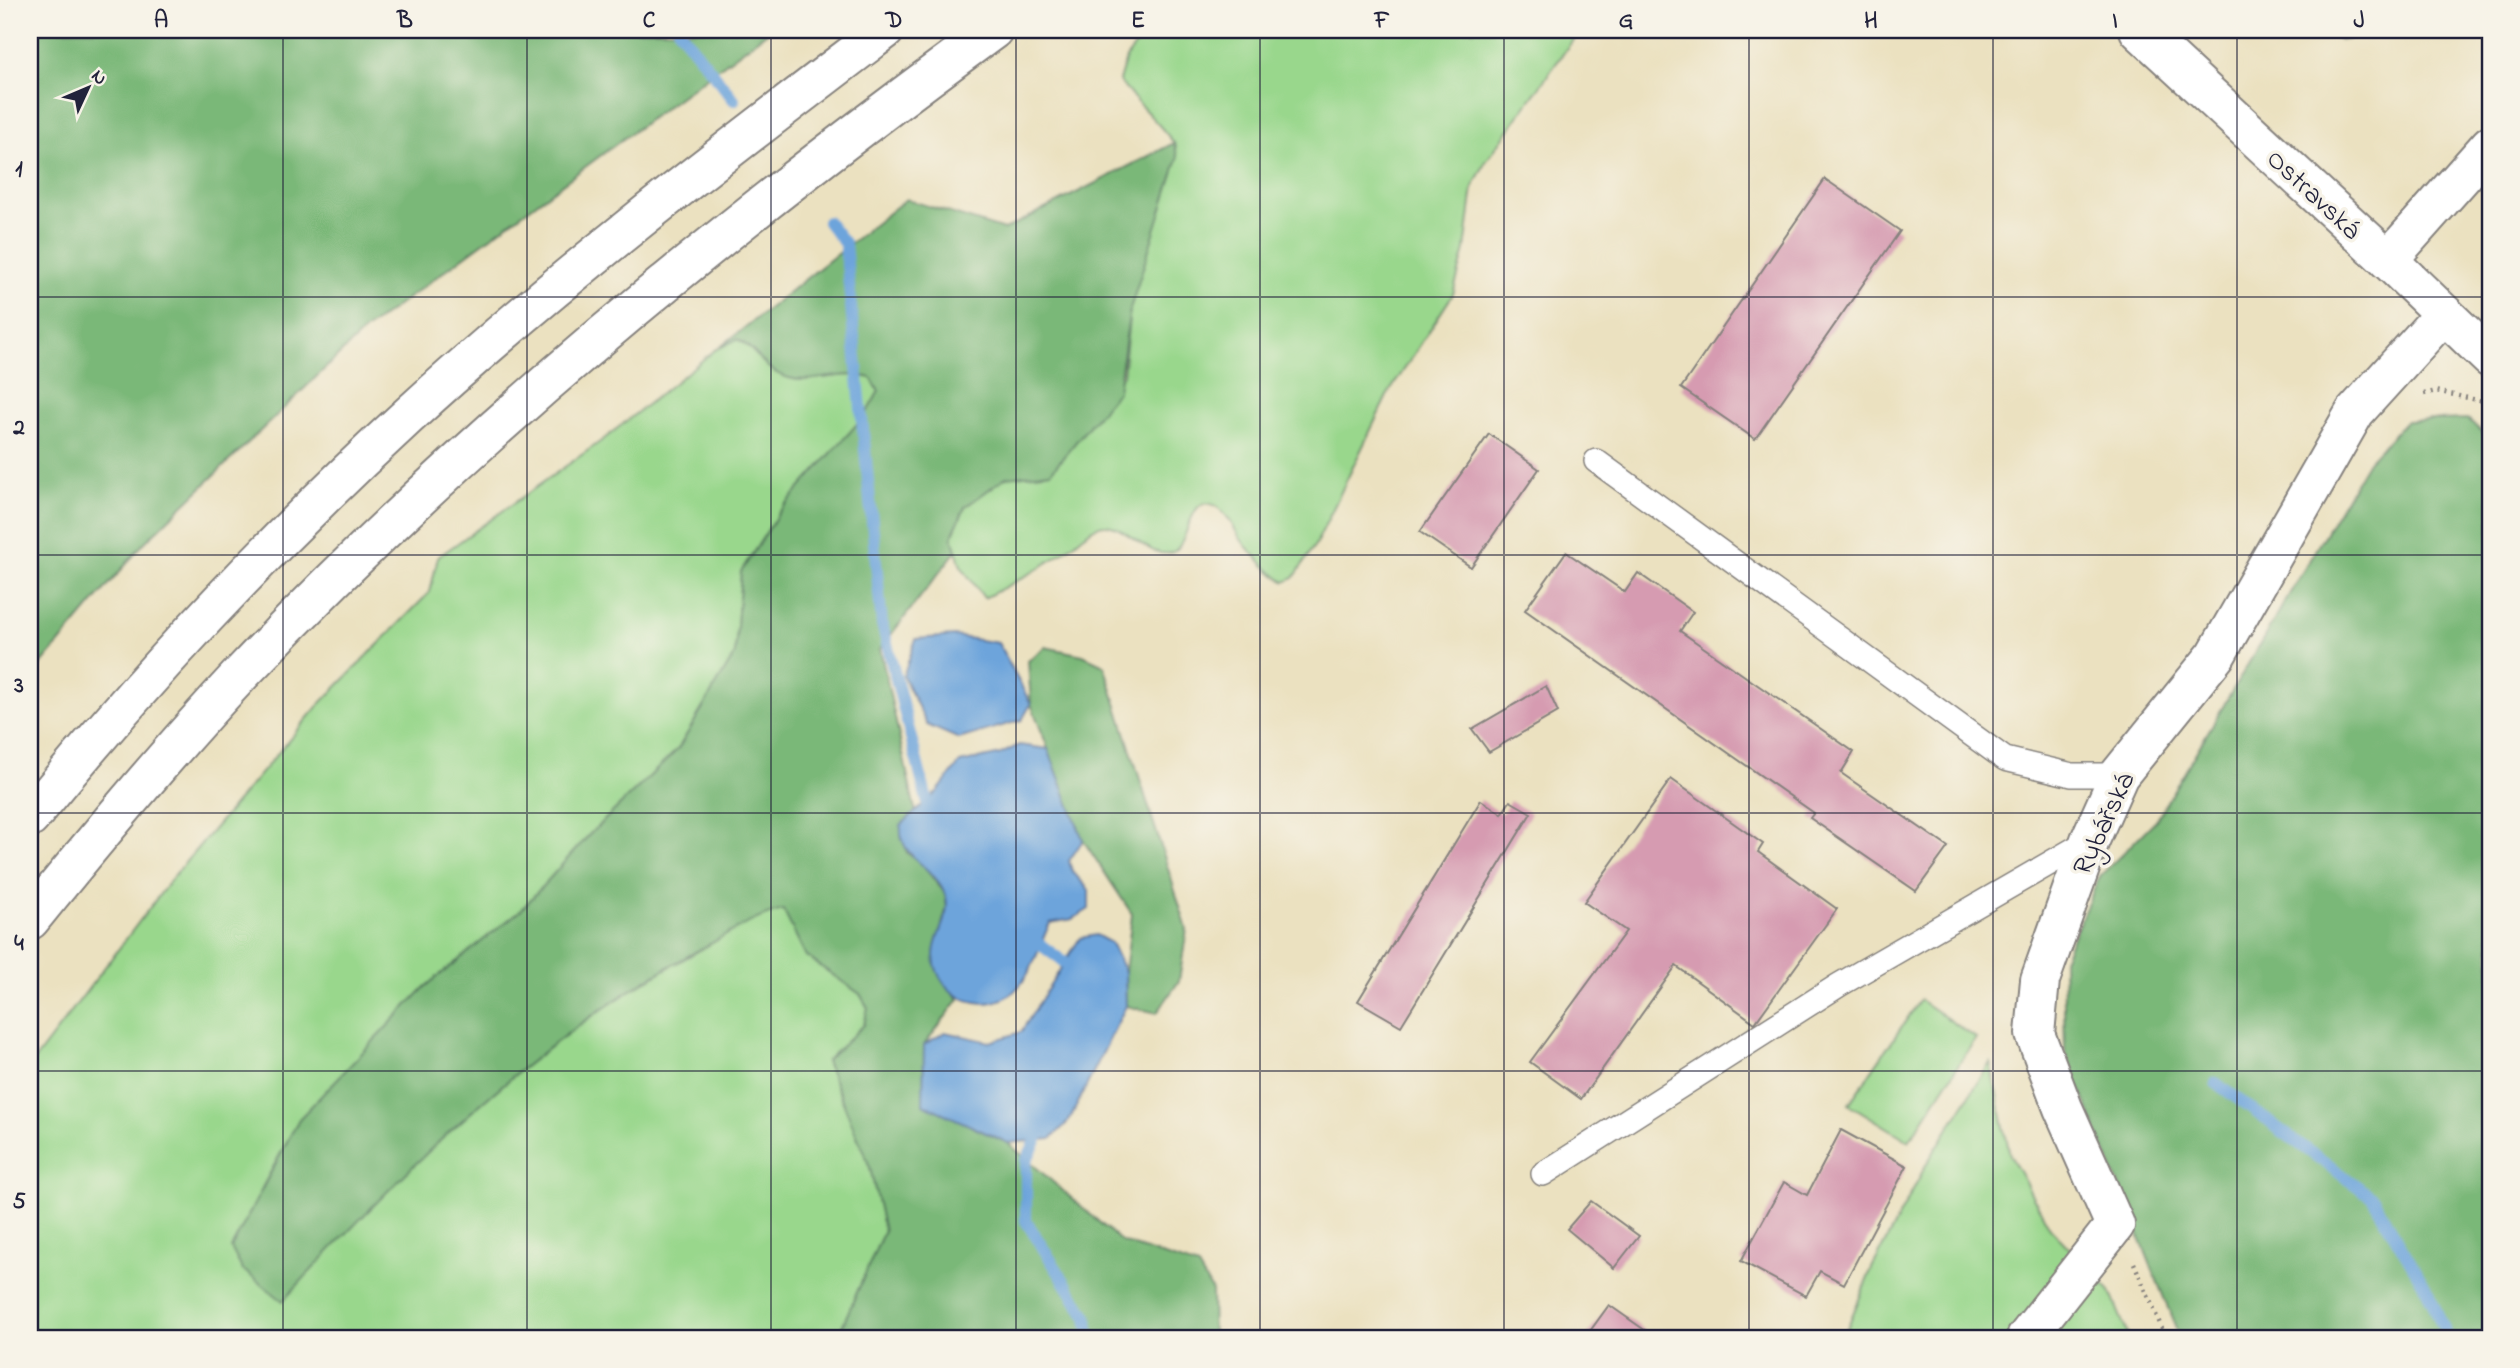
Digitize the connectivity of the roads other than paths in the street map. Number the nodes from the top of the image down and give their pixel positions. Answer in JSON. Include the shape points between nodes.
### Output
{"nodes":[{"id":1,"x":885,"y":30,"type":"edge"},
{"id":2,"x":993,"y":30,"type":"edge"},
{"id":3,"x":2139,"y":30,"type":"edge"},
{"id":4,"x":2490,"y":145,"type":"edge"},
{"id":5,"x":2388,"y":260,"type":"junction"},
{"id":6,"x":2444,"y":314,"type":"junction"},
{"id":7,"x":2490,"y":358,"type":"edge"},
{"id":8,"x":1596,"y":461,"type":"dead end"},
{"id":9,"x":2119,"y":775,"type":"junction"},
{"id":10,"x":30,"y":818,"type":"edge"},
{"id":11,"x":2090,"y":840,"type":"junction"},
{"id":12,"x":30,"y":920,"type":"edge"},
{"id":13,"x":1543,"y":1174,"type":"dead end"},
{"id":14,"x":2026,"y":1338,"type":"edge"}],
"edges":[{"from":1,"to":10,"type":"main road","via":[[655,207],[407,417],[233,588]]},
{"from":2,"to":12,"type":"main road","via":[[782,188],[518,407],[386,529],[241,675],[102,831]]},
{"from":3,"to":5,"type":"main road","name":"Ostravská"},
{"from":4,"to":5,"type":"main road"},
{"from":5,"to":6,"type":"main road","name":"Ostravská"},
{"from":6,"to":7,"type":"main road","name":"Ostravská"},
{"from":6,"to":9,"type":"main road","name":"Rybářská","via":[[2355,412],[2216,655]]},
{"from":8,"to":9,"type":"lane","via":[[2005,759],[2071,775]]},
{"from":9,"to":11,"type":"main road","name":"Rybářská"},
{"from":11,"to":13,"type":"lane","via":[[1839,985]]},
{"from":11,"to":14,"type":"main road","name":"Rybářská","via":[[2040,980],[2035,1034],[2115,1225]]}]}
